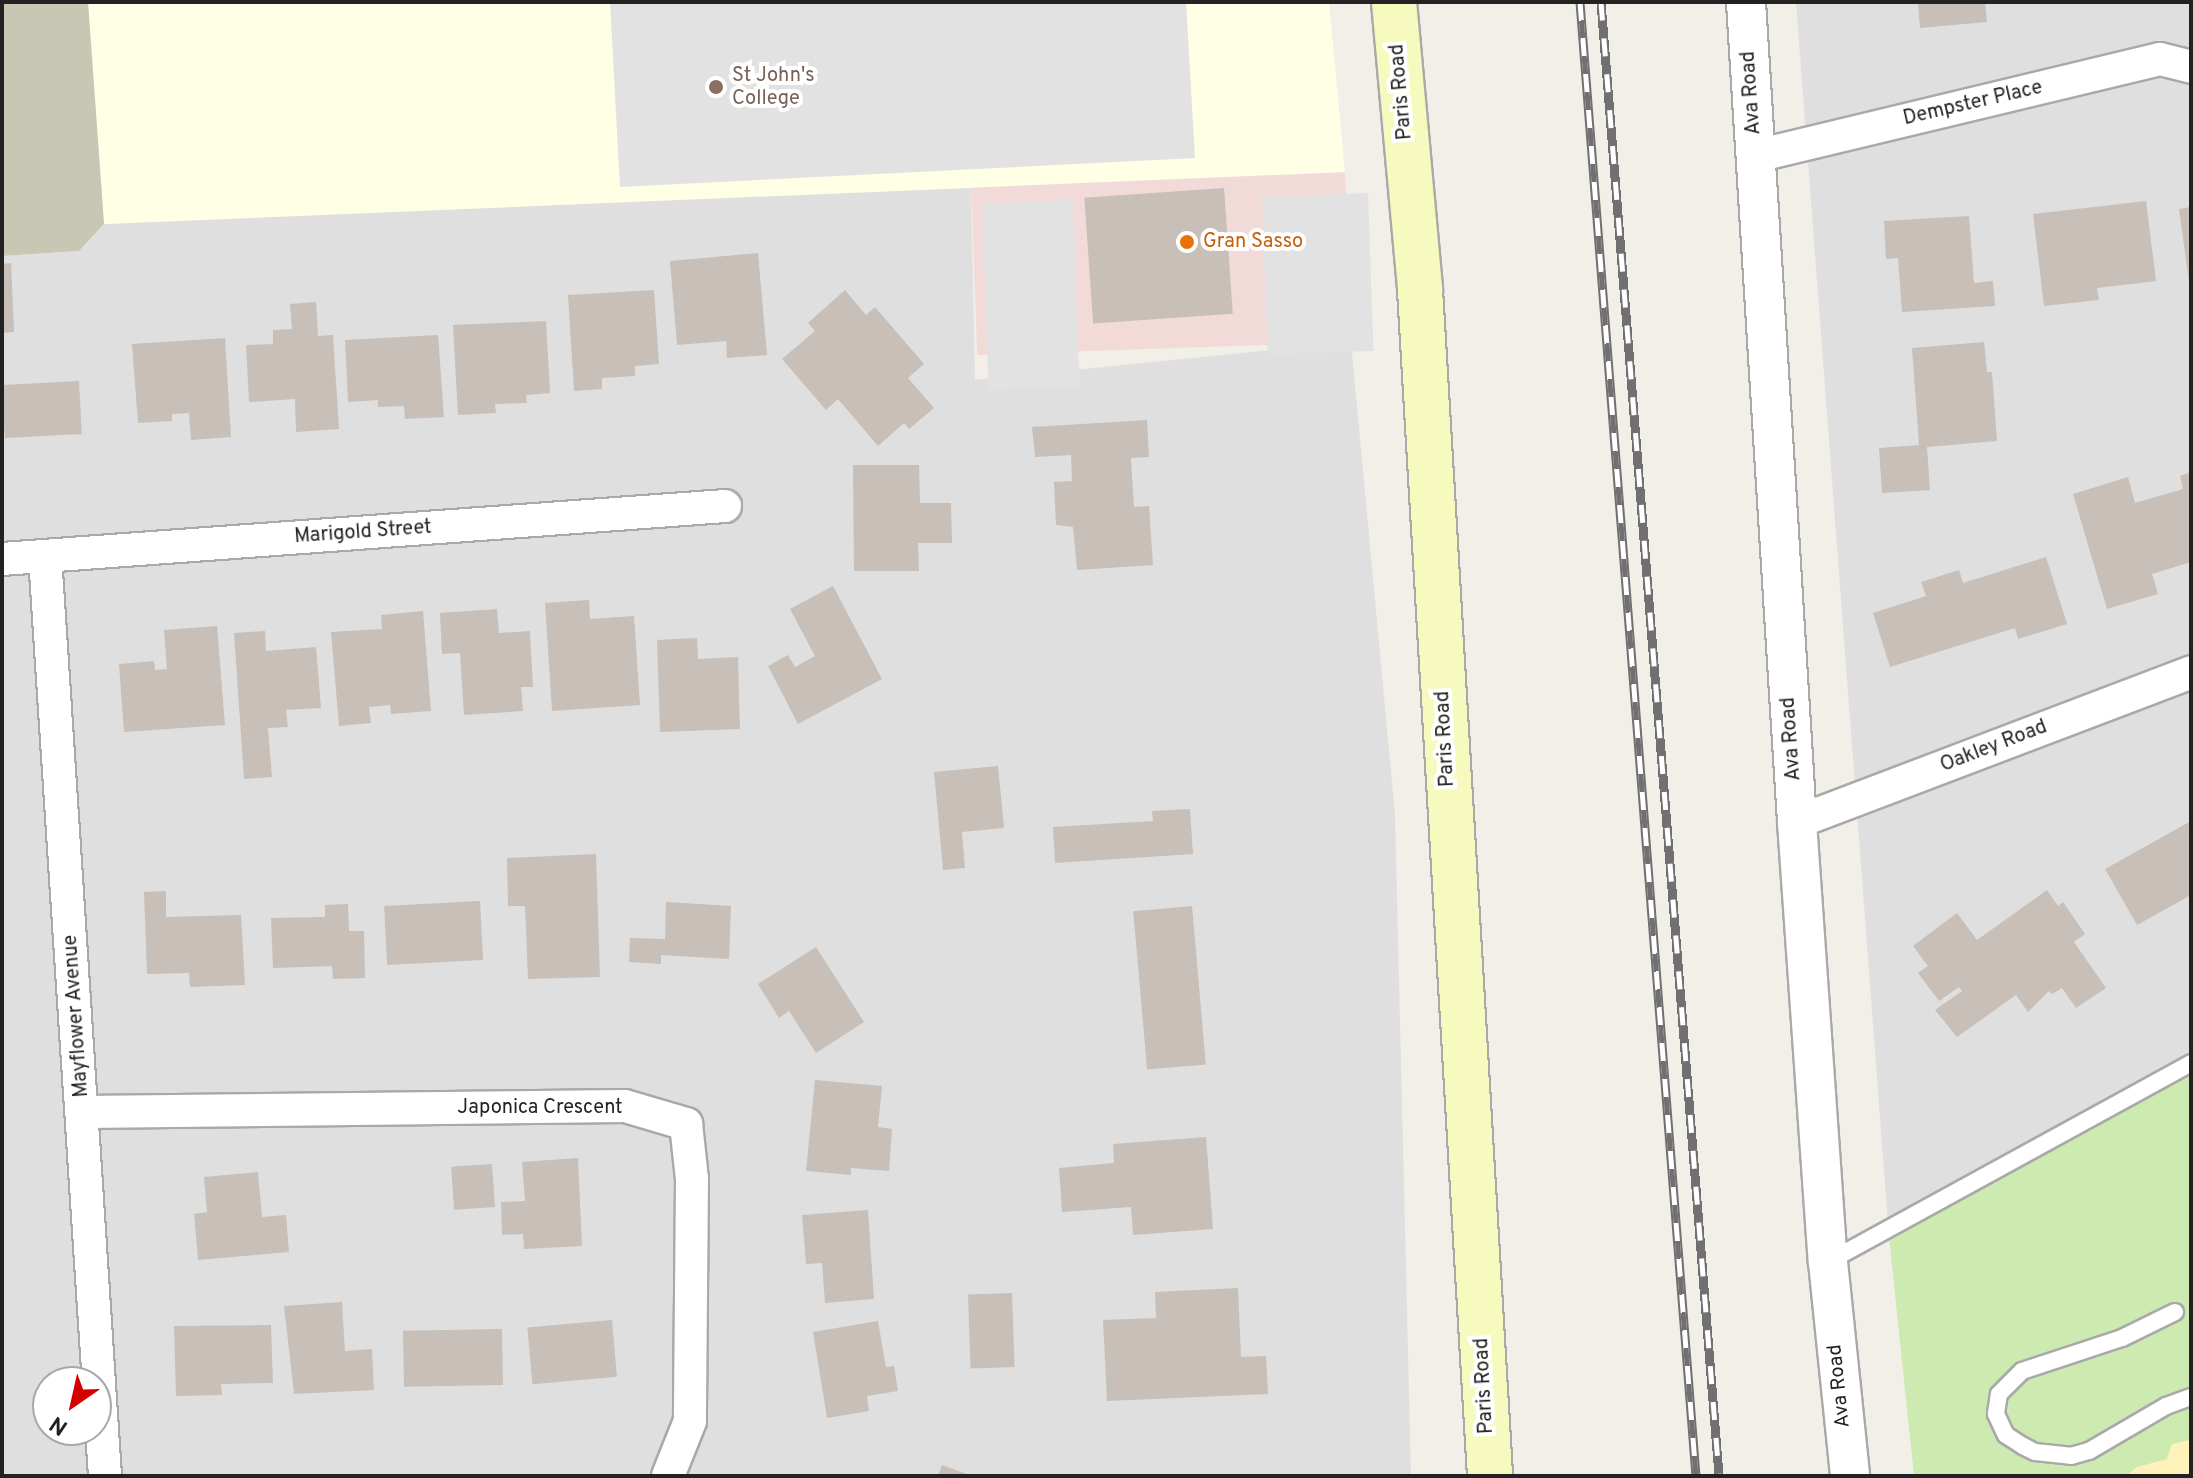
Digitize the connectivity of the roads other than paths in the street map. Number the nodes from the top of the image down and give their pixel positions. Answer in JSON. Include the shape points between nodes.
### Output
{"nodes":[{"id":1,"x":1394,"y":2,"type":"edge"},
{"id":2,"x":1746,"y":2,"type":"edge"},
{"id":3,"x":2191,"y":67,"type":"edge"},
{"id":4,"x":1756,"y":156,"type":"junction"},
{"id":5,"x":725,"y":506,"type":"dead end"},
{"id":6,"x":45,"y":556,"type":"junction"},
{"id":7,"x":2,"y":559,"type":"edge"},
{"id":8,"x":2191,"y":672,"type":"edge"},
{"id":9,"x":1797,"y":822,"type":"junction"},
{"id":10,"x":2191,"y":1063,"type":"edge"},
{"id":11,"x":84,"y":1112,"type":"junction"},
{"id":12,"x":1828,"y":1262,"type":"junction"},
{"id":13,"x":2175,"y":1312,"type":"dead end"},
{"id":14,"x":2191,"y":1397,"type":"edge"},
{"id":15,"x":105,"y":1476,"type":"edge"},
{"id":16,"x":668,"y":1476,"type":"edge"},
{"id":17,"x":1490,"y":1476,"type":"edge"},
{"id":18,"x":1850,"y":1476,"type":"edge"}],
"edges":[{"from":1,"to":17,"type":"main road","name":"Paris Road","via":[[1420,290]]},
{"from":2,"to":4,"type":"street","name":"Ava Road"},
{"from":3,"to":4,"type":"street","name":"Dempster Place","via":[[2160,59]]},
{"from":4,"to":9,"type":"street","name":"Ava Road"},
{"from":5,"to":6,"type":"street","name":"Marigold Street"},
{"from":6,"to":7,"type":"street","name":"Marigold Street"},
{"from":6,"to":11,"type":"street","name":"Mayflower Avenue"},
{"from":8,"to":9,"type":"street","name":"Oakley Road"},
{"from":9,"to":12,"type":"street","name":"Ava Road"},
{"from":10,"to":12,"type":"lane"},
{"from":11,"to":15,"type":"street","name":"Mayflower Avenue"},
{"from":11,"to":16,"type":"street","name":"Japonica Crescent","via":[[625,1106],[686,1124],[692,1179],[690,1421]]},
{"from":12,"to":18,"type":"street","name":"Ava Road"},
{"from":13,"to":14,"type":"lane","via":[[2122,1338],[2022,1371],[1999,1394],[1996,1414],[2006,1435],[2023,1446],[2071,1456]]}]}
